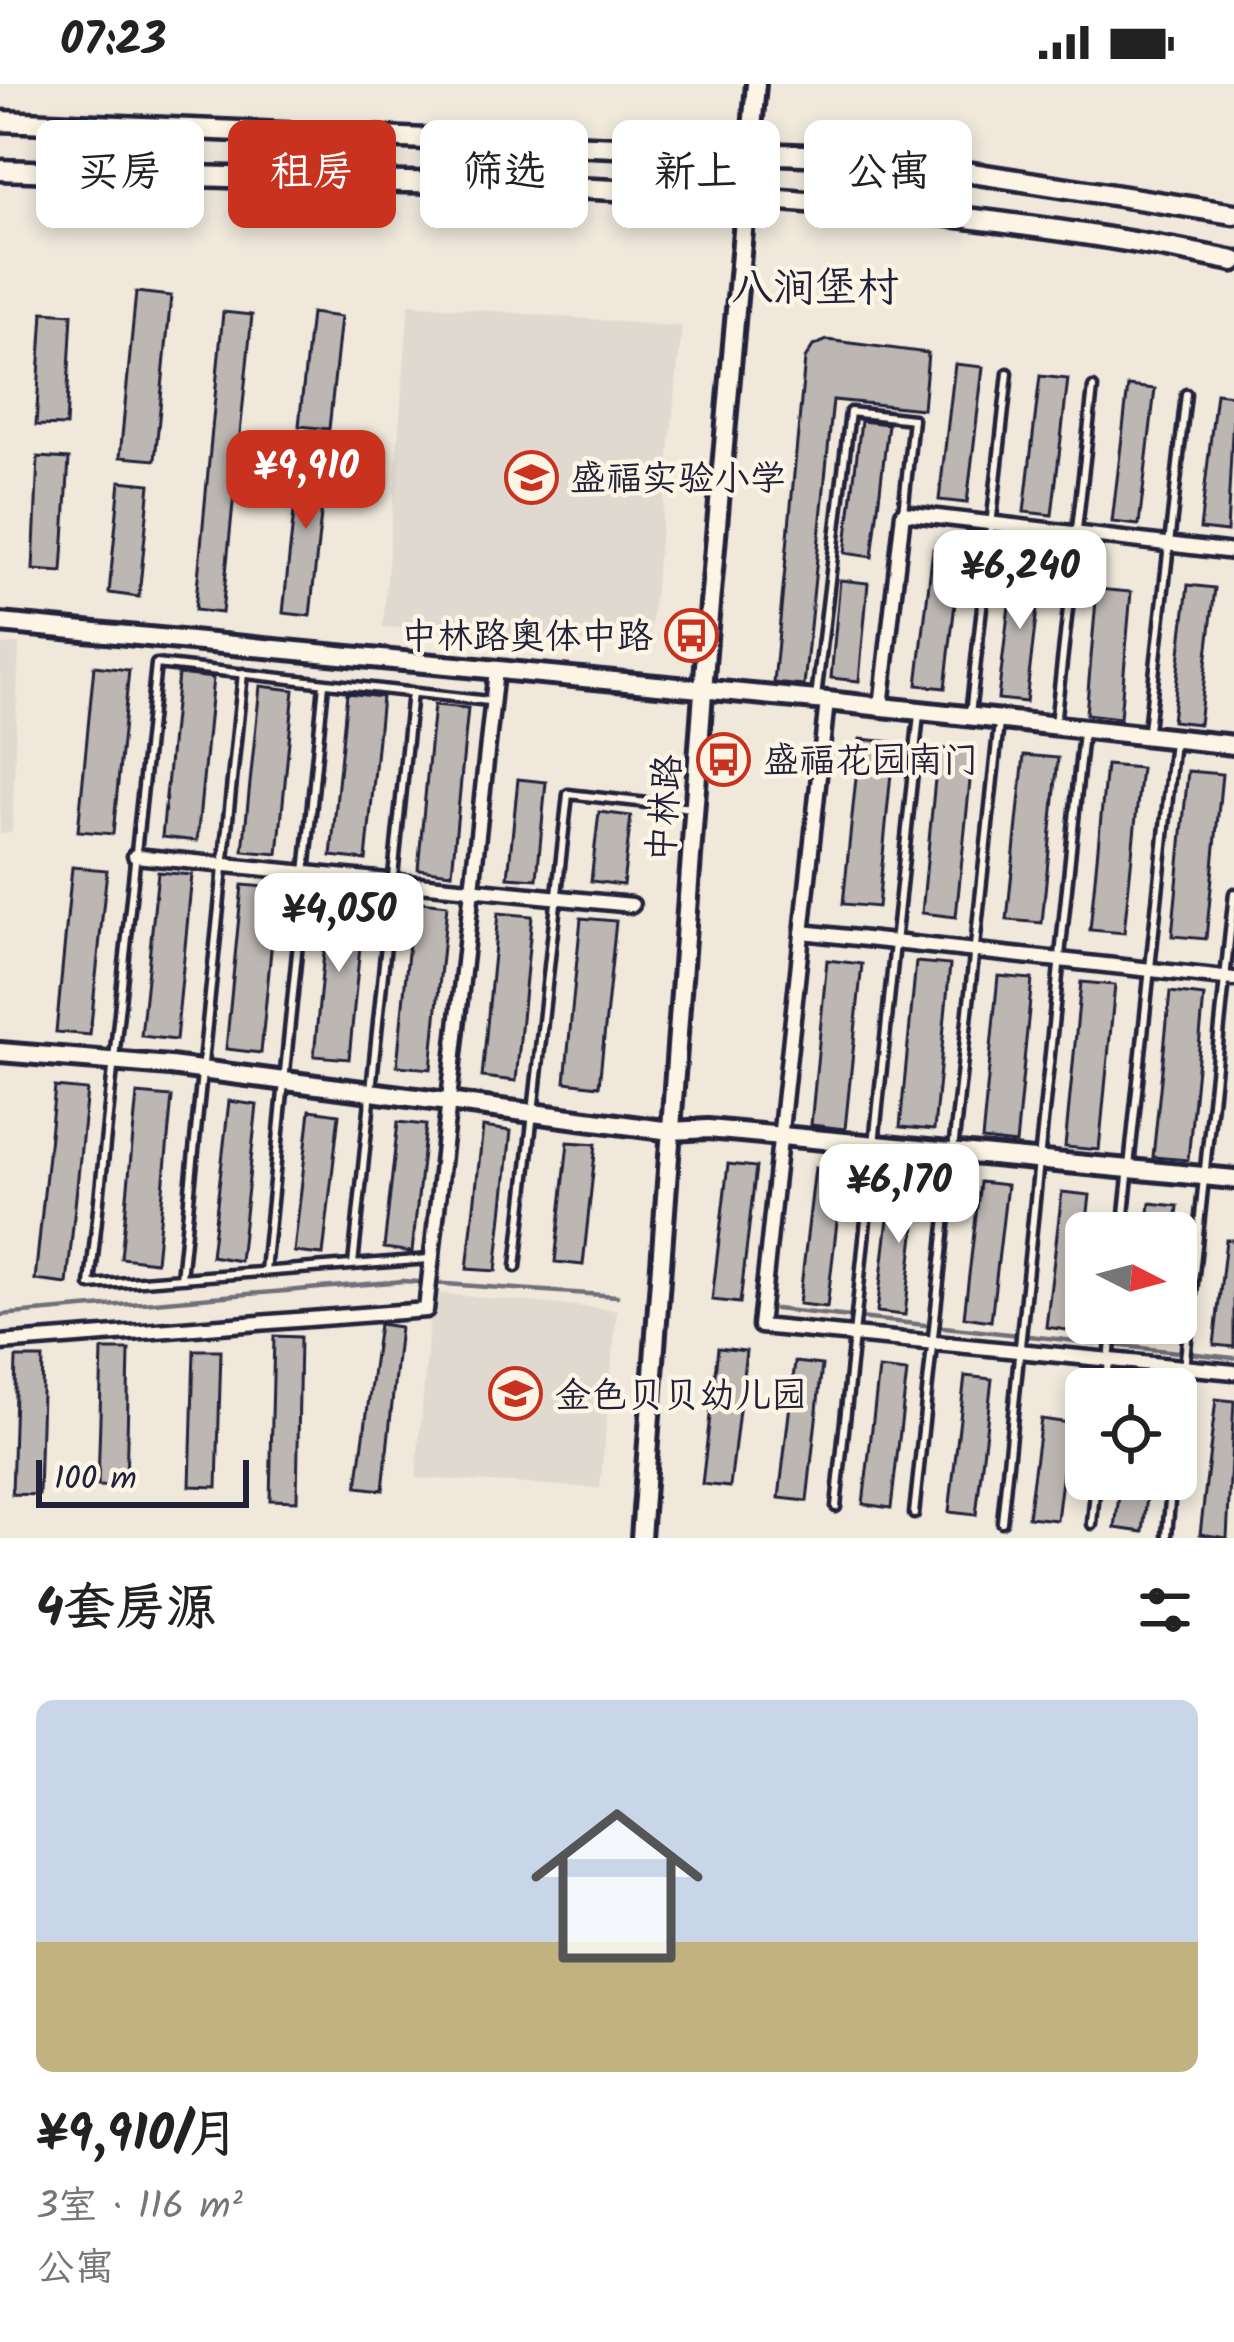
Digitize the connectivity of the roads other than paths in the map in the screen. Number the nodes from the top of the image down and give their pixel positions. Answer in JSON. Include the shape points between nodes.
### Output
{"nodes":[{"id":1,"x":755,"y":84,"type":"edge"},
{"id":2,"x":751,"y":120,"type":"edge"},
{"id":3,"x":0,"y":121,"type":"edge"},
{"id":4,"x":612,"y":147,"type":"edge"},
{"id":5,"x":780,"y":156,"type":"edge"},
{"id":6,"x":0,"y":170,"type":"edge"},
{"id":7,"x":612,"y":190,"type":"edge"},
{"id":8,"x":780,"y":203,"type":"edge"},
{"id":9,"x":1234,"y":214,"type":"edge"},
{"id":10,"x":747,"y":228,"type":"edge"},
{"id":11,"x":1234,"y":261,"type":"edge"},
{"id":12,"x":1008,"y":373,"type":"dead end"},
{"id":13,"x":1094,"y":388,"type":"dead end"},
{"id":14,"x":1186,"y":394,"type":"dead end"},
{"id":15,"x":903,"y":513,"type":"junction"},
{"id":16,"x":991,"y":524,"type":"junction"},
{"id":17,"x":1077,"y":534,"type":"junction"},
{"id":18,"x":1169,"y":544,"type":"junction"},
{"id":19,"x":1234,"y":552,"type":"edge"},
{"id":20,"x":0,"y":622,"type":"edge"},
{"id":21,"x":496,"y":670,"type":"junction"},
{"id":22,"x":244,"y":673,"type":"junction"},
{"id":23,"x":324,"y":682,"type":"junction"},
{"id":24,"x":705,"y":690,"type":"junction"},
{"id":25,"x":412,"y":692,"type":"junction"},
{"id":26,"x":822,"y":700,"type":"junction"},
{"id":27,"x":493,"y":701,"type":"junction"},
{"id":28,"x":880,"y":706,"type":"junction"},
{"id":29,"x":920,"y":711,"type":"junction"},
{"id":30,"x":970,"y":716,"type":"junction"},
{"id":31,"x":1000,"y":720,"type":"junction"},
{"id":32,"x":1055,"y":726,"type":"junction"},
{"id":33,"x":1083,"y":729,"type":"junction"},
{"id":34,"x":1148,"y":736,"type":"junction"},
{"id":35,"x":1174,"y":739,"type":"junction"},
{"id":36,"x":1234,"y":746,"type":"edge"},
{"id":37,"x":696,"y":808,"type":"junction"},
{"id":38,"x":135,"y":856,"type":"junction"},
{"id":39,"x":224,"y":865,"type":"junction"},
{"id":40,"x":306,"y":873,"type":"junction"},
{"id":41,"x":392,"y":881,"type":"junction"},
{"id":42,"x":473,"y":890,"type":"junction"},
{"id":43,"x":1234,"y":893,"type":"edge"},
{"id":44,"x":556,"y":898,"type":"junction"},
{"id":45,"x":632,"y":905,"type":"dead end"},
{"id":46,"x":802,"y":932,"type":"junction"},
{"id":47,"x":895,"y":943,"type":"junction"},
{"id":48,"x":975,"y":951,"type":"junction"},
{"id":49,"x":1060,"y":961,"type":"junction"},
{"id":50,"x":1150,"y":970,"type":"junction"},
{"id":51,"x":1229,"y":979,"type":"edge"},
{"id":52,"x":0,"y":1052,"type":"edge"},
{"id":53,"x":113,"y":1062,"type":"junction"},
{"id":54,"x":202,"y":1071,"type":"junction"},
{"id":55,"x":286,"y":1082,"type":"junction"},
{"id":56,"x":371,"y":1093,"type":"junction"},
{"id":57,"x":450,"y":1103,"type":"junction"},
{"id":58,"x":533,"y":1114,"type":"junction"},
{"id":59,"x":670,"y":1131,"type":"junction"},
{"id":60,"x":780,"y":1136,"type":"junction"},
{"id":61,"x":874,"y":1144,"type":"junction"},
{"id":62,"x":953,"y":1152,"type":"junction"},
{"id":63,"x":1039,"y":1160,"type":"junction"},
{"id":64,"x":1129,"y":1169,"type":"junction"},
{"id":65,"x":1204,"y":1176,"type":"junction"},
{"id":66,"x":1234,"y":1179,"type":"edge"},
{"id":67,"x":1124,"y":1212,"type":"edge"},
{"id":68,"x":433,"y":1258,"type":"junction"},
{"id":69,"x":353,"y":1264,"type":"junction"},
{"id":70,"x":516,"y":1267,"type":"dead end"},
{"id":71,"x":266,"y":1271,"type":"junction"},
{"id":72,"x":181,"y":1278,"type":"junction"},
{"id":73,"x":854,"y":1330,"type":"junction"},
{"id":74,"x":933,"y":1338,"type":"junction"},
{"id":75,"x":0,"y":1343,"type":"edge"},
{"id":76,"x":1110,"y":1344,"type":"edge"},
{"id":77,"x":1020,"y":1347,"type":"junction"},
{"id":78,"x":1109,"y":1356,"type":"junction"},
{"id":79,"x":1185,"y":1363,"type":"junction"},
{"id":80,"x":1108,"y":1368,"type":"edge"},
{"id":81,"x":1184,"y":1368,"type":"edge"},
{"id":82,"x":1234,"y":1372,"type":"edge"},
{"id":83,"x":1094,"y":1500,"type":"edge"},
{"id":84,"x":1170,"y":1500,"type":"edge"},
{"id":85,"x":836,"y":1507,"type":"dead end"},
{"id":86,"x":914,"y":1514,"type":"dead end"},
{"id":87,"x":1002,"y":1522,"type":"dead end"},
{"id":88,"x":1092,"y":1524,"type":"dead end"},
{"id":89,"x":1166,"y":1535,"type":"edge"},
{"id":90,"x":641,"y":1538,"type":"edge"}],
"edges":[{"from":1,"to":2,"type":"street","name":"中林路"},
{"from":3,"to":4,"type":"main road"},
{"from":5,"to":9,"type":"main road","via":[[877,158]]},
{"from":6,"to":7,"type":"main road"},
{"from":8,"to":11,"type":"main road","via":[[884,208]]},
{"from":10,"to":24,"type":"street","name":"中林路"},
{"from":12,"to":16,"type":"lane"},
{"from":13,"to":17,"type":"lane"},
{"from":14,"to":18,"type":"lane"},
{"from":15,"to":16,"type":"street"},
{"from":15,"to":26,"type":"lane","via":[[913,419],[850,412]]},
{"from":15,"to":28,"type":"street"},
{"from":16,"to":17,"type":"street"},
{"from":16,"to":30,"type":"lane"},
{"from":17,"to":18,"type":"street"},
{"from":17,"to":32,"type":"lane"},
{"from":18,"to":19,"type":"street"},
{"from":18,"to":34,"type":"lane"},
{"from":20,"to":21,"type":"street"},
{"from":21,"to":24,"type":"street"},
{"from":21,"to":27,"type":"street"},
{"from":22,"to":23,"type":"lane"},
{"from":22,"to":38,"type":"lane","via":[[156,664]]},
{"from":22,"to":39,"type":"lane"},
{"from":23,"to":25,"type":"lane"},
{"from":23,"to":40,"type":"lane"},
{"from":24,"to":26,"type":"street"},
{"from":24,"to":37,"type":"street","name":"中林路"},
{"from":25,"to":27,"type":"lane"},
{"from":25,"to":41,"type":"lane"},
{"from":26,"to":28,"type":"street"},
{"from":26,"to":46,"type":"street"},
{"from":27,"to":42,"type":"street"},
{"from":28,"to":29,"type":"street"},
{"from":29,"to":30,"type":"street"},
{"from":29,"to":47,"type":"lane"},
{"from":30,"to":31,"type":"street"},
{"from":31,"to":32,"type":"street"},
{"from":31,"to":48,"type":"lane"},
{"from":32,"to":33,"type":"street"},
{"from":33,"to":34,"type":"street"},
{"from":33,"to":49,"type":"lane"},
{"from":34,"to":35,"type":"street"},
{"from":35,"to":36,"type":"street"},
{"from":35,"to":50,"type":"lane"},
{"from":37,"to":44,"type":"lane","via":[[568,794]]},
{"from":37,"to":59,"type":"street","name":"中林路"},
{"from":38,"to":39,"type":"street"},
{"from":38,"to":53,"type":"lane"},
{"from":39,"to":40,"type":"street"},
{"from":39,"to":54,"type":"lane"},
{"from":40,"to":41,"type":"street"},
{"from":40,"to":55,"type":"lane"},
{"from":41,"to":42,"type":"street"},
{"from":41,"to":56,"type":"lane"},
{"from":42,"to":44,"type":"street"},
{"from":42,"to":57,"type":"street"},
{"from":43,"to":51,"type":"lane"},
{"from":44,"to":45,"type":"street"},
{"from":44,"to":58,"type":"lane"},
{"from":46,"to":47,"type":"street"},
{"from":46,"to":60,"type":"street"},
{"from":47,"to":48,"type":"street"},
{"from":47,"to":61,"type":"lane"},
{"from":48,"to":49,"type":"street"},
{"from":48,"to":62,"type":"lane"},
{"from":49,"to":50,"type":"street"},
{"from":49,"to":63,"type":"lane"},
{"from":50,"to":51,"type":"street"},
{"from":50,"to":64,"type":"lane"},
{"from":51,"to":65,"type":"lane"},
{"from":52,"to":53,"type":"street"},
{"from":53,"to":54,"type":"street"},
{"from":53,"to":72,"type":"lane","via":[[90,1285]]},
{"from":54,"to":55,"type":"street"},
{"from":54,"to":72,"type":"lane"},
{"from":55,"to":56,"type":"street"},
{"from":55,"to":71,"type":"lane"},
{"from":56,"to":57,"type":"street"},
{"from":56,"to":69,"type":"lane"},
{"from":57,"to":58,"type":"street"},
{"from":57,"to":68,"type":"street"},
{"from":58,"to":59,"type":"street"},
{"from":58,"to":70,"type":"lane"},
{"from":59,"to":60,"type":"street"},
{"from":59,"to":90,"type":"street","name":"中林路"},
{"from":60,"to":61,"type":"street"},
{"from":60,"to":73,"type":"street","via":[[760,1326]]},
{"from":61,"to":62,"type":"street"},
{"from":61,"to":73,"type":"lane"},
{"from":62,"to":63,"type":"street"},
{"from":62,"to":74,"type":"lane"},
{"from":63,"to":64,"type":"street"},
{"from":63,"to":77,"type":"lane"},
{"from":64,"to":65,"type":"street"},
{"from":64,"to":67,"type":"lane"},
{"from":65,"to":66,"type":"street"},
{"from":65,"to":79,"type":"lane"},
{"from":68,"to":69,"type":"lane"},
{"from":68,"to":75,"type":"street","via":[[426,1310]]},
{"from":69,"to":71,"type":"lane"},
{"from":71,"to":72,"type":"lane"},
{"from":73,"to":74,"type":"street"},
{"from":73,"to":85,"type":"lane"},
{"from":74,"to":77,"type":"street"},
{"from":74,"to":86,"type":"lane"},
{"from":76,"to":78,"type":"lane"},
{"from":77,"to":78,"type":"street"},
{"from":77,"to":87,"type":"lane"},
{"from":78,"to":79,"type":"street"},
{"from":78,"to":80,"type":"lane"},
{"from":79,"to":81,"type":"lane"},
{"from":79,"to":82,"type":"street"},
{"from":83,"to":88,"type":"lane"},
{"from":84,"to":89,"type":"lane"}]}
